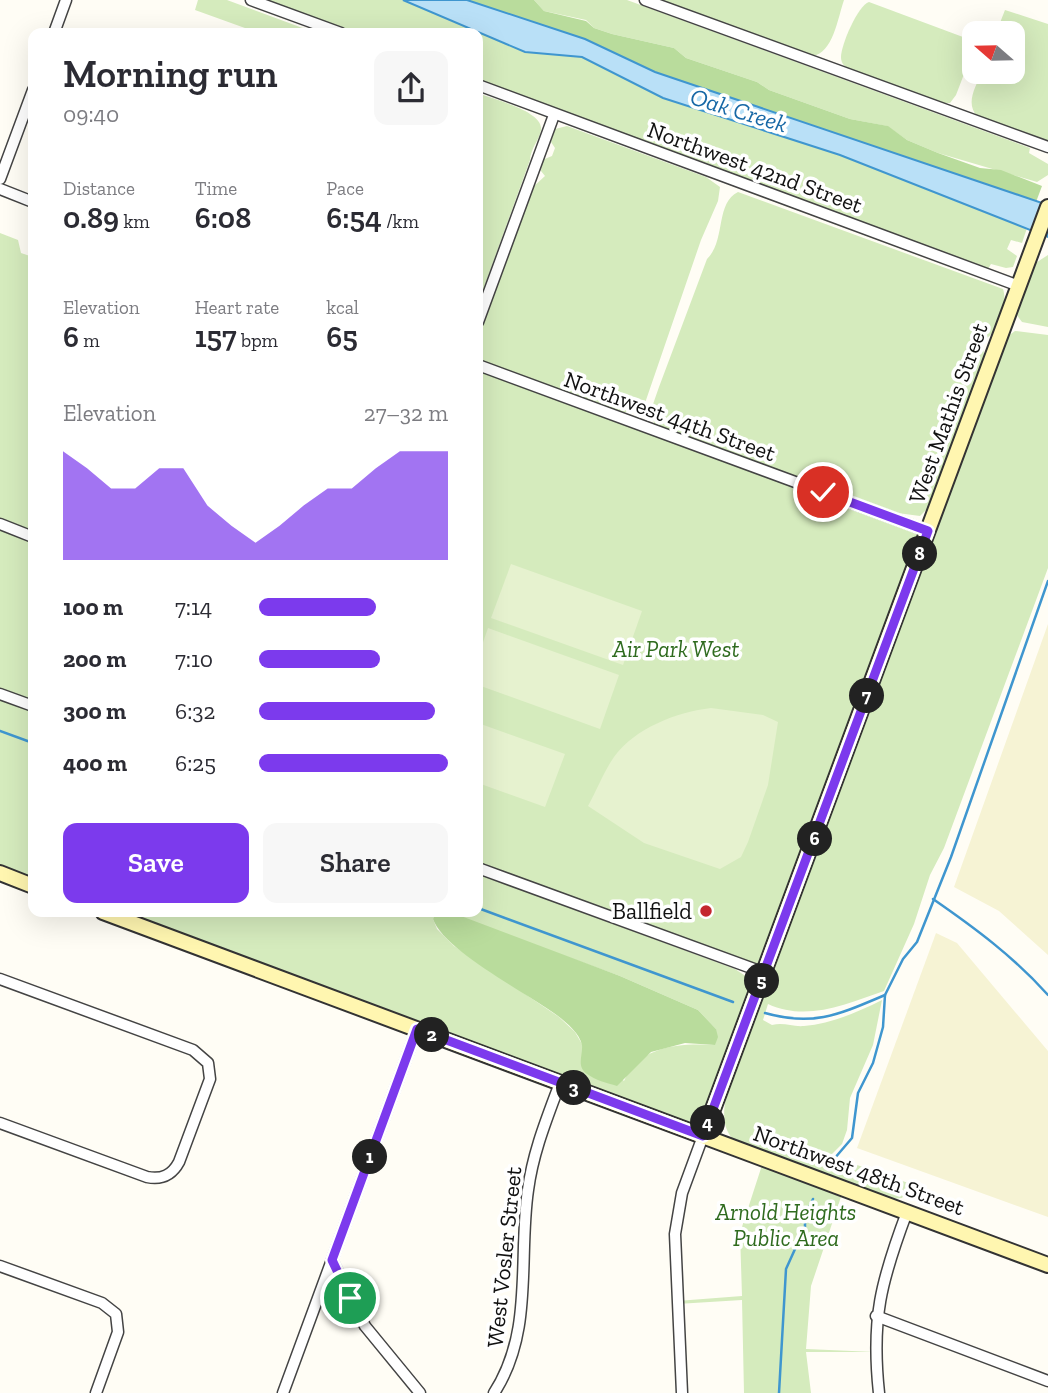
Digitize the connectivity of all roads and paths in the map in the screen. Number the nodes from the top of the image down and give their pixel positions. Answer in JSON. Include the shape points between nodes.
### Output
{"nodes":[{"id":1,"x":66,"y":0,"type":"edge"},
{"id":2,"x":251,"y":0,"type":"edge"},
{"id":3,"x":645,"y":0,"type":"edge"},
{"id":4,"x":56,"y":28,"type":"edge"},
{"id":5,"x":327,"y":28,"type":"edge"},
{"id":6,"x":483,"y":87,"type":"edge"},
{"id":7,"x":28,"y":103,"type":"edge"},
{"id":8,"x":554,"y":115,"type":"junction"},
{"id":9,"x":1048,"y":147,"type":"edge"},
{"id":10,"x":0,"y":179,"type":"edge"},
{"id":11,"x":0,"y":189,"type":"edge"},
{"id":12,"x":28,"y":200,"type":"edge"},
{"id":13,"x":1048,"y":207,"type":"edge"},
{"id":14,"x":1019,"y":286,"type":"junction"},
{"id":15,"x":483,"y":308,"type":"edge"},
{"id":16,"x":483,"y":367,"type":"edge"},
{"id":17,"x":0,"y":524,"type":"edge"},
{"id":18,"x":928,"y":531,"type":"junction"},
{"id":19,"x":28,"y":535,"type":"edge"},
{"id":20,"x":0,"y":694,"type":"edge"},
{"id":21,"x":28,"y":704,"type":"edge"},
{"id":22,"x":483,"y":870,"type":"edge"},
{"id":23,"x":0,"y":873,"type":"edge"},
{"id":24,"x":28,"y":884,"type":"edge"},
{"id":25,"x":116,"y":917,"type":"edge"},
{"id":26,"x":765,"y":973,"type":"junction"},
{"id":27,"x":0,"y":979,"type":"edge"},
{"id":28,"x":417,"y":1029,"type":"junction"},
{"id":29,"x":560,"y":1083,"type":"junction"},
{"id":30,"x":0,"y":1123,"type":"edge"},
{"id":31,"x":703,"y":1136,"type":"junction"},
{"id":32,"x":906,"y":1212,"type":"junction"},
{"id":33,"x":332,"y":1260,"type":"junction"},
{"id":34,"x":0,"y":1265,"type":"edge"},
{"id":35,"x":1048,"y":1265,"type":"edge"},
{"id":36,"x":876,"y":1316,"type":"junction"},
{"id":37,"x":1048,"y":1381,"type":"edge"},
{"id":38,"x":96,"y":1393,"type":"edge"},
{"id":39,"x":283,"y":1393,"type":"edge"},
{"id":40,"x":420,"y":1393,"type":"edge"},
{"id":41,"x":494,"y":1393,"type":"edge"},
{"id":42,"x":682,"y":1393,"type":"edge"},
{"id":43,"x":879,"y":1393,"type":"edge"}],
"edges":[{"from":1,"to":4,"type":"street"},
{"from":2,"to":5,"type":"street"},
{"from":3,"to":9,"type":"street"},
{"from":6,"to":8,"type":"street","name":"Northwest 42nd Street"},
{"from":7,"to":10,"type":"street"},
{"from":8,"to":14,"type":"street","name":"Northwest 42nd Street"},
{"from":8,"to":15,"type":"street"},
{"from":11,"to":12,"type":"street"},
{"from":13,"to":14,"type":"main road","name":"West Mathis Street"},
{"from":14,"to":18,"type":"main road","name":"West Mathis Street"},
{"from":16,"to":18,"type":"street","name":"Northwest 44th Street"},
{"from":17,"to":19,"type":"street"},
{"from":18,"to":26,"type":"main road","name":"West Mathis Street"},
{"from":20,"to":21,"type":"street"},
{"from":22,"to":26,"type":"street"},
{"from":23,"to":24,"type":"main road"},
{"from":25,"to":28,"type":"main road","name":"Northwest 48th Street"},
{"from":26,"to":31,"type":"main road","name":"West Mathis Street"},
{"from":27,"to":30,"type":"street","via":[[193,1050],[210,1070],[209,1083],[173,1171],[161,1178],[147,1177]]},
{"from":28,"to":29,"type":"main road","name":"Northwest 48th Street"},
{"from":28,"to":33,"type":"street"},
{"from":29,"to":31,"type":"main road","name":"Northwest 48th Street"},
{"from":29,"to":41,"type":"street","name":"West Vosler Street","via":[[538,1143],[527,1192],[517,1346]]},
{"from":31,"to":32,"type":"main road","name":"Northwest 48th Street"},
{"from":31,"to":42,"type":"street","name":"West Mathis Street","via":[[679,1205],[675,1234]]},
{"from":32,"to":35,"type":"main road","name":"Northwest 48th Street"},
{"from":32,"to":36,"type":"street","via":[[886,1267]]},
{"from":33,"to":39,"type":"street"},
{"from":33,"to":40,"type":"street","via":[[365,1325]]},
{"from":34,"to":38,"type":"street","via":[[113,1310],[118,1332]]},
{"from":36,"to":37,"type":"street"},
{"from":36,"to":43,"type":"street"}]}
